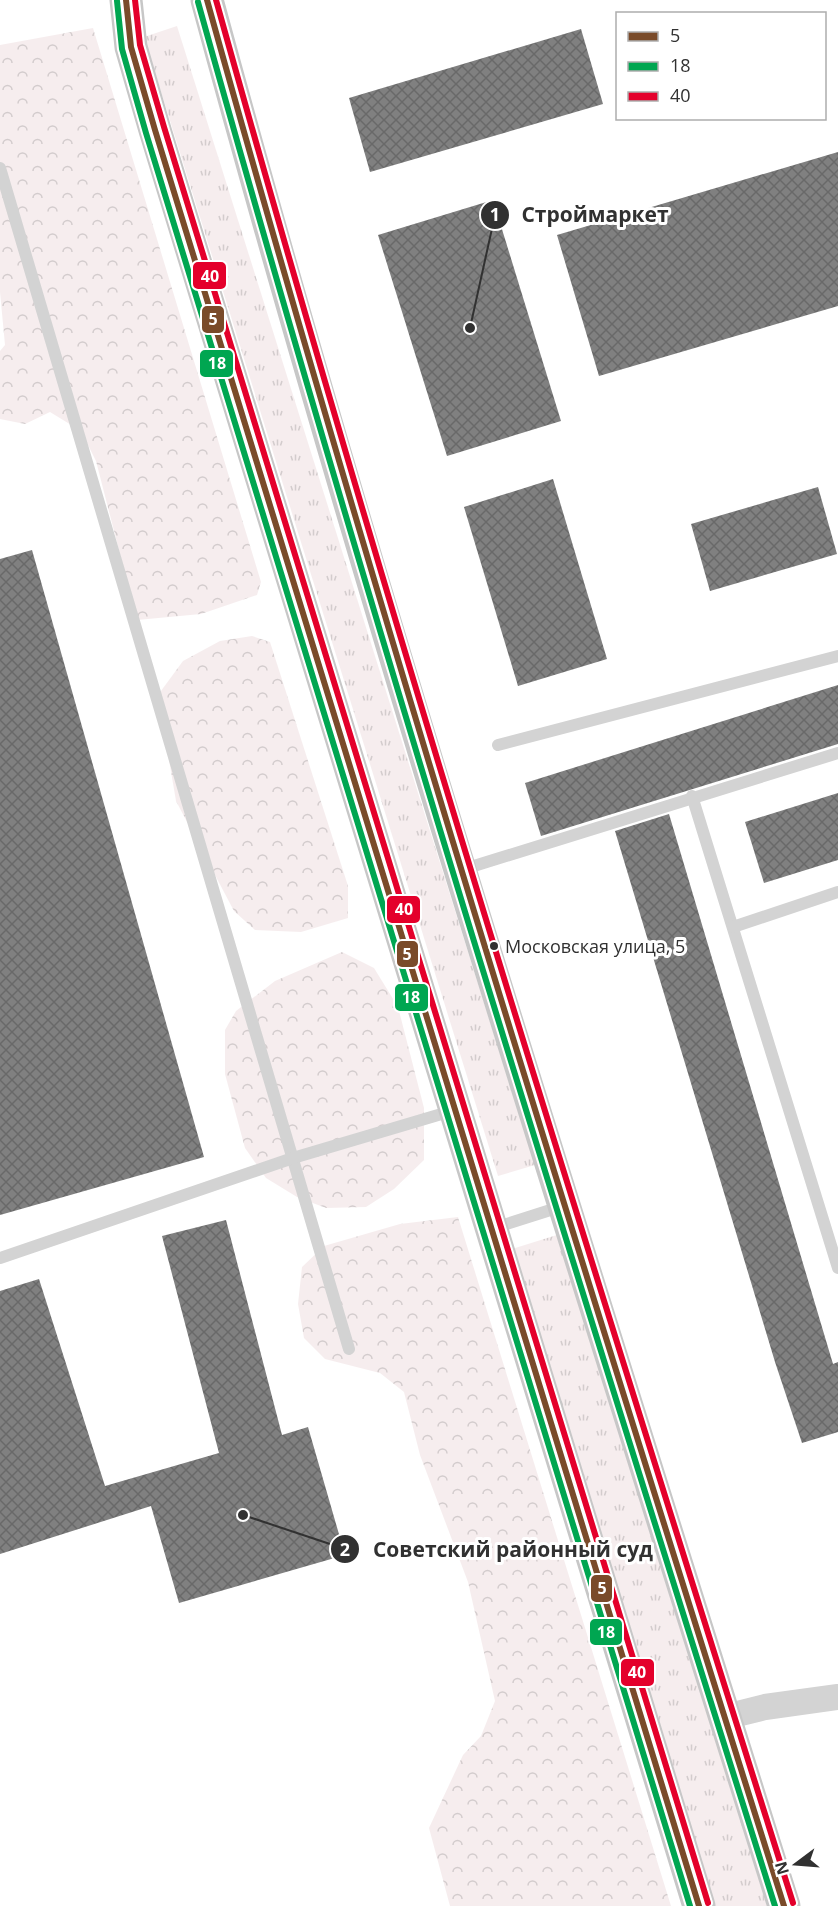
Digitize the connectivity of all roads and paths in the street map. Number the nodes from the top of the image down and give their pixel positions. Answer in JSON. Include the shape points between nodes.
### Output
{"nodes":[{"id":1,"x":126,"y":0,"type":"edge"},
{"id":2,"x":207,"y":0,"type":"edge"},
{"id":3,"x":0,"y":168,"type":"edge"},
{"id":4,"x":838,"y":656,"type":"edge"},
{"id":5,"x":498,"y":745,"type":"dead end"},
{"id":6,"x":838,"y":753,"type":"edge"},
{"id":7,"x":692,"y":796,"type":"junction"},
{"id":8,"x":461,"y":870,"type":"junction"},
{"id":9,"x":838,"y":892,"type":"edge"},
{"id":10,"x":732,"y":927,"type":"junction"},
{"id":11,"x":455,"y":1110,"type":"junction"},
{"id":12,"x":293,"y":1158,"type":"junction"},
{"id":13,"x":565,"y":1205,"type":"junction"},
{"id":14,"x":490,"y":1229,"type":"junction"},
{"id":15,"x":835,"y":1250,"type":"edge"},
{"id":16,"x":0,"y":1258,"type":"edge"},
{"id":17,"x":838,"y":1268,"type":"edge"},
{"id":18,"x":349,"y":1349,"type":"dead end"},
{"id":19,"x":838,"y":1697,"type":"edge"},
{"id":20,"x":725,"y":1717,"type":"junction"},
{"id":21,"x":699,"y":1906,"type":"edge"},
{"id":22,"x":784,"y":1906,"type":"edge"}],
"edges":[{"from":1,"to":11,"type":"main road","via":[[131,47],[155,130]]},
{"from":2,"to":8,"type":"main road","via":[[270,231]]},
{"from":3,"to":12,"type":"lane"},
{"from":4,"to":5,"type":"lane"},
{"from":6,"to":7,"type":"lane"},
{"from":7,"to":8,"type":"lane"},
{"from":7,"to":10,"type":"lane"},
{"from":8,"to":13,"type":"main road"},
{"from":9,"to":10,"type":"lane"},
{"from":10,"to":15,"type":"lane"},
{"from":11,"to":12,"type":"lane"},
{"from":11,"to":14,"type":"main road"},
{"from":12,"to":16,"type":"lane"},
{"from":12,"to":18,"type":"lane"},
{"from":13,"to":14,"type":"lane"},
{"from":13,"to":20,"type":"main road"},
{"from":14,"to":21,"type":"main road"},
{"from":15,"to":17,"type":"lane"},
{"from":19,"to":20,"type":"street"},
{"from":20,"to":22,"type":"main road"}]}
